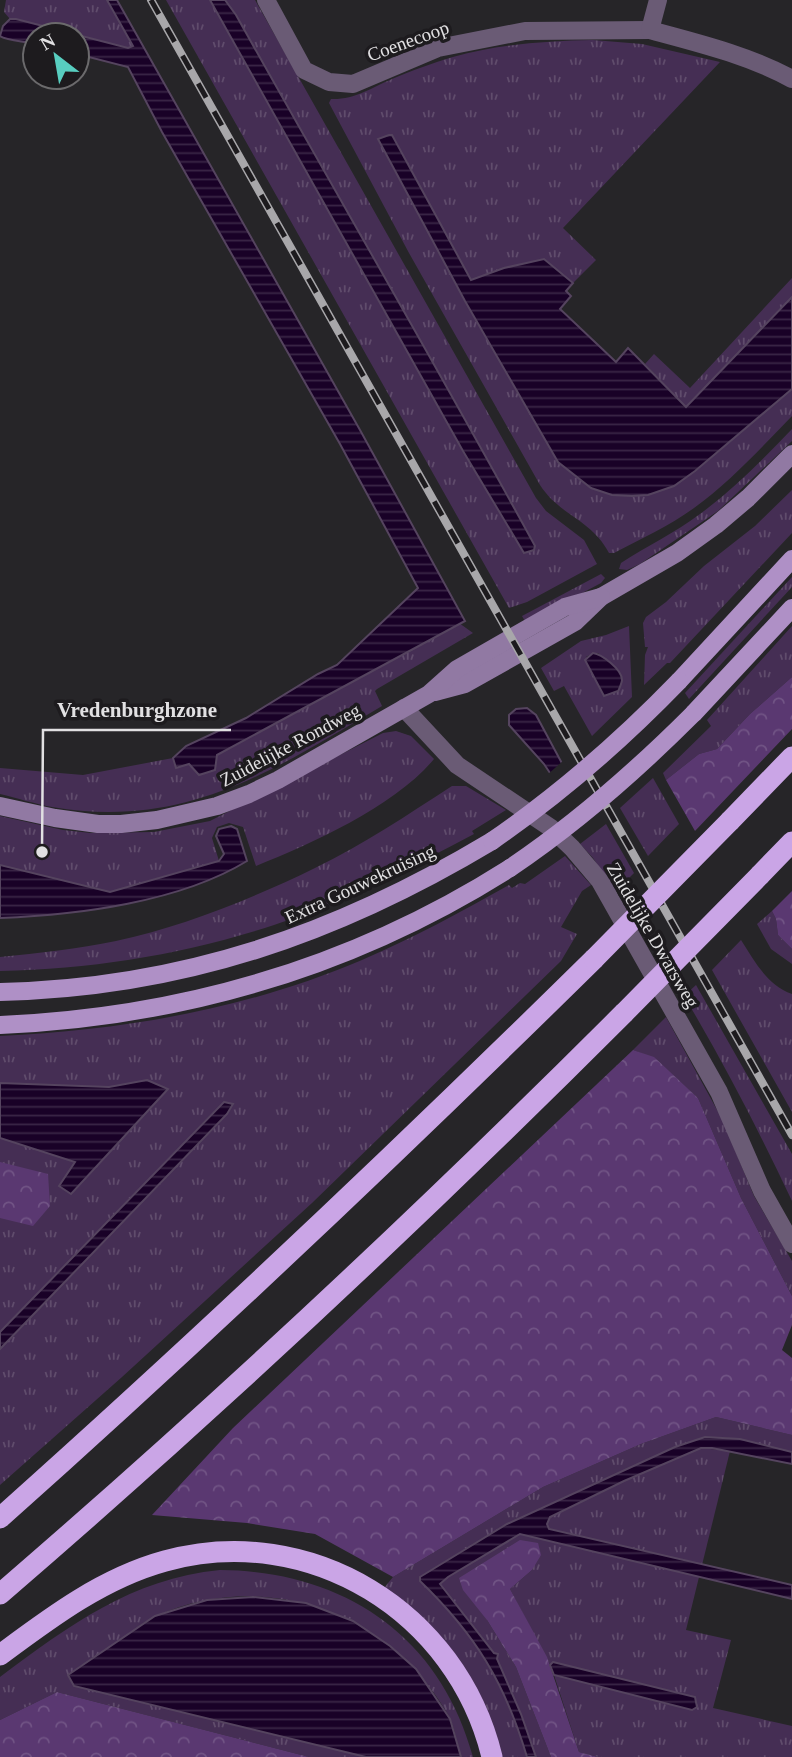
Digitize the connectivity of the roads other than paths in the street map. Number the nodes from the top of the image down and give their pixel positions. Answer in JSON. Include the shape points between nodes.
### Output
{"nodes":[{"id":1,"x":266,"y":0,"type":"edge"},
{"id":2,"x":657,"y":0,"type":"edge"},
{"id":3,"x":650,"y":30,"type":"junction"},
{"id":4,"x":792,"y":79,"type":"edge"},
{"id":5,"x":792,"y":454,"type":"edge"},
{"id":6,"x":792,"y":559,"type":"edge"},
{"id":7,"x":792,"y":608,"type":"edge"},
{"id":8,"x":404,"y":708,"type":"junction"},
{"id":9,"x":792,"y":757,"type":"edge"},
{"id":10,"x":0,"y":806,"type":"edge"},
{"id":11,"x":792,"y":842,"type":"edge"},
{"id":12,"x":0,"y":992,"type":"edge"},
{"id":13,"x":0,"y":1025,"type":"edge"},
{"id":14,"x":792,"y":1244,"type":"edge"},
{"id":15,"x":0,"y":1518,"type":"edge"},
{"id":16,"x":0,"y":1594,"type":"edge"},
{"id":17,"x":0,"y":1655,"type":"edge"},
{"id":18,"x":492,"y":1757,"type":"edge"}],
"edges":[{"from":1,"to":3,"type":"street","name":"Coenecoop","via":[[304,70],[329,82],[353,84],[438,48],[525,31]]},
{"from":2,"to":3,"type":"street"},
{"from":3,"to":4,"type":"street","name":"Coenecoop","via":[[700,43]]},
{"from":5,"to":8,"type":"main road","name":"Zuidelijke Rondweg","via":[[748,498],[668,559],[601,597],[565,607],[457,669],[429,694]]},
{"from":6,"to":12,"type":"main road","name":"Extra Gouwekruising","bridge":true,"via":[[679,681],[586,770],[492,841],[429,877],[376,904],[266,948],[132,980]]},
{"from":7,"to":13,"type":"main road","bridge":true,"via":[[624,781],[561,832],[465,895],[329,960],[252,985],[138,1012]]},
{"from":8,"to":10,"type":"main road","name":"Zuidelijke Rondweg","via":[[262,788],[187,814],[98,824]]},
{"from":8,"to":14,"type":"street","name":"Zuidelijke Dwarsweg","via":[[457,765],[557,833],[600,881],[719,1092],[762,1191]]},
{"from":9,"to":15,"type":"highway","bridge":true,"via":[[475,1076],[247,1294]]},
{"from":11,"to":16,"type":"highway","bridge":true,"via":[[624,1013],[288,1335]]},
{"from":17,"to":18,"type":"highway","via":[[82,1597],[148,1566],[212,1552],[286,1557],[351,1579],[417,1624],[463,1684]]}]}
